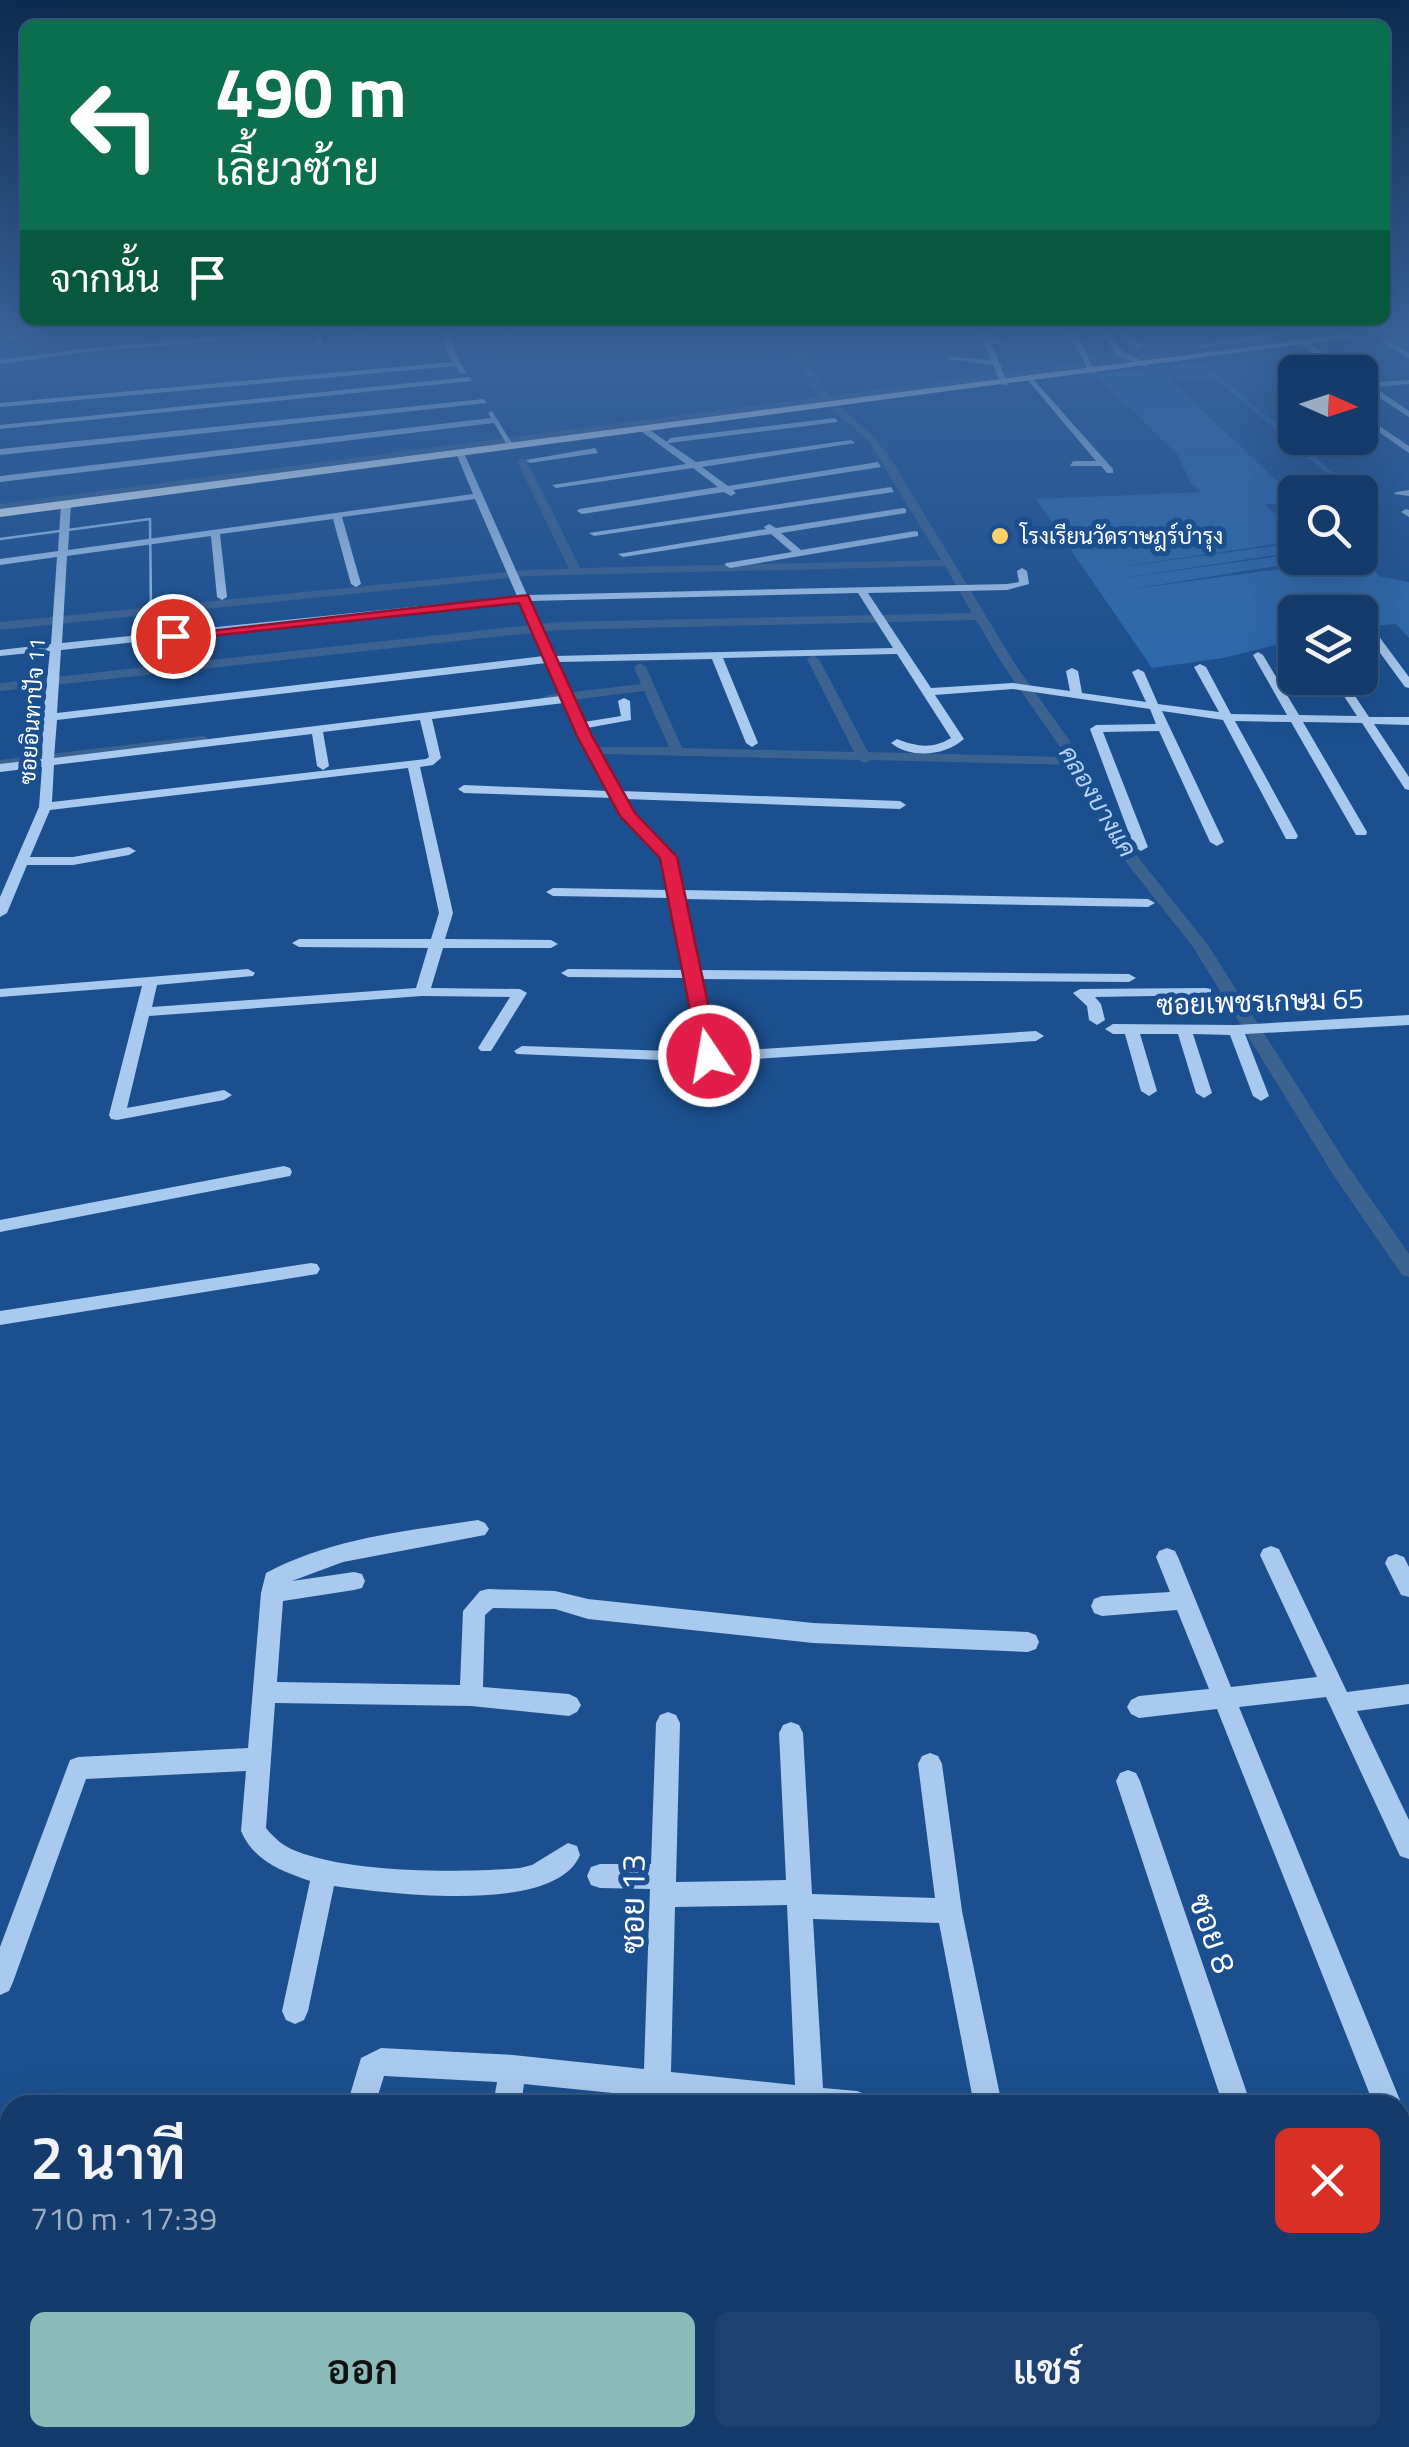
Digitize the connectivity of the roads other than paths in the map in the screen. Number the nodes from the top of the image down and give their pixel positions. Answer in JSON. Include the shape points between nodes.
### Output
{"nodes":[{"id":1,"x":185,"y":449,"type":"edge"},
{"id":2,"x":234,"y":449,"type":"edge"},
{"id":3,"x":480,"y":449,"type":"edge"},
{"id":4,"x":518,"y":449,"type":"edge"},
{"id":5,"x":668,"y":449,"type":"edge"},
{"id":6,"x":677,"y":449,"type":"edge"},
{"id":7,"x":808,"y":449,"type":"edge"},
{"id":8,"x":1090,"y":449,"type":"edge"},
{"id":9,"x":595,"y":451,"type":"dead end"},
{"id":10,"x":460,"y":453,"type":"junction"},
{"id":11,"x":686,"y":460,"type":"junction"},
{"id":12,"x":1073,"y":464,"type":"dead end"},
{"id":13,"x":699,"y":465,"type":"junction"},
{"id":14,"x":878,"y":465,"type":"dead end"},
{"id":15,"x":0,"y":469,"type":"edge"},
{"id":16,"x":0,"y":479,"type":"edge"},
{"id":17,"x":556,"y":485,"type":"dead end"},
{"id":18,"x":726,"y":489,"type":"junction"},
{"id":19,"x":890,"y":490,"type":"dead end"},
{"id":20,"x":476,"y":496,"type":"junction"},
{"id":21,"x":66,"y":504,"type":"junction"},
{"id":22,"x":903,"y":510,"type":"dead end"},
{"id":23,"x":582,"y":511,"type":"dead end"},
{"id":24,"x":751,"y":511,"type":"junction"},
{"id":25,"x":0,"y":513,"type":"edge"},
{"id":26,"x":337,"y":516,"type":"junction"},
{"id":27,"x":774,"y":531,"type":"junction"},
{"id":28,"x":215,"y":533,"type":"junction"},
{"id":29,"x":594,"y":533,"type":"dead end"},
{"id":30,"x":914,"y":534,"type":"dead end"},
{"id":31,"x":799,"y":553,"type":"junction"},
{"id":32,"x":64,"y":554,"type":"junction"},
{"id":33,"x":623,"y":554,"type":"dead end"},
{"id":34,"x":0,"y":562,"type":"edge"},
{"id":35,"x":730,"y":565,"type":"dead end"},
{"id":36,"x":1022,"y":571,"type":"dead end"},
{"id":37,"x":356,"y":584,"type":"dead end"},
{"id":38,"x":863,"y":592,"type":"junction"},
{"id":39,"x":222,"y":597,"type":"dead end"},
{"id":40,"x":523,"y":598,"type":"junction"},
{"id":41,"x":1378,"y":642,"type":"edge"},
{"id":42,"x":56,"y":648,"type":"junction"},
{"id":43,"x":900,"y":651,"type":"junction"},
{"id":44,"x":0,"y":654,"type":"edge"},
{"id":45,"x":716,"y":655,"type":"junction"},
{"id":46,"x":1258,"y":655,"type":"dead end"},
{"id":47,"x":550,"y":659,"type":"junction"},
{"id":48,"x":1200,"y":667,"type":"dead end"},
{"id":49,"x":1072,"y":671,"type":"dead end"},
{"id":50,"x":1138,"y":672,"type":"dead end"},
{"id":51,"x":1409,"y":685,"type":"edge"},
{"id":52,"x":929,"y":694,"type":"junction"},
{"id":53,"x":1349,"y":695,"type":"edge"},
{"id":54,"x":567,"y":696,"type":"junction"},
{"id":55,"x":1077,"y":696,"type":"junction"},
{"id":56,"x":624,"y":701,"type":"dead end"},
{"id":57,"x":1154,"y":708,"type":"junction"},
{"id":58,"x":50,"y":716,"type":"junction"},
{"id":59,"x":425,"y":716,"type":"junction"},
{"id":60,"x":1227,"y":718,"type":"junction"},
{"id":61,"x":1367,"y":721,"type":"junction"},
{"id":62,"x":1409,"y":721,"type":"edge"},
{"id":63,"x":1299,"y":722,"type":"junction"},
{"id":64,"x":580,"y":726,"type":"junction"},
{"id":65,"x":1164,"y":727,"type":"junction"},
{"id":66,"x":317,"y":730,"type":"junction"},
{"id":67,"x":752,"y":743,"type":"dead end"},
{"id":68,"x":897,"y":743,"type":"dead end"},
{"id":69,"x":48,"y":757,"type":"junction"},
{"id":70,"x":413,"y":765,"type":"junction"},
{"id":71,"x":323,"y":766,"type":"dead end"},
{"id":72,"x":0,"y":768,"type":"edge"},
{"id":73,"x":1409,"y":786,"type":"edge"},
{"id":74,"x":464,"y":789,"type":"dead end"},
{"id":75,"x":617,"y":795,"type":"junction"},
{"id":76,"x":900,"y":805,"type":"dead end"},
{"id":77,"x":45,"y":807,"type":"junction"},
{"id":78,"x":1361,"y":832,"type":"dead end"},
{"id":79,"x":1291,"y":836,"type":"dead end"},
{"id":80,"x":1218,"y":842,"type":"dead end"},
{"id":81,"x":1141,"y":848,"type":"dead end"},
{"id":82,"x":129,"y":851,"type":"dead end"},
{"id":83,"x":20,"y":861,"type":"junction"},
{"id":84,"x":553,"y":892,"type":"dead end"},
{"id":85,"x":674,"y":893,"type":"junction"},
{"id":86,"x":1148,"y":903,"type":"dead end"},
{"id":87,"x":0,"y":913,"type":"edge"},
{"id":88,"x":438,"y":942,"type":"junction"},
{"id":89,"x":299,"y":943,"type":"dead end"},
{"id":90,"x":551,"y":944,"type":"dead end"},
{"id":91,"x":248,"y":972,"type":"dead end"},
{"id":92,"x":691,"y":972,"type":"junction"},
{"id":93,"x":568,"y":973,"type":"dead end"},
{"id":94,"x":1061,"y":977,"type":"junction"},
{"id":95,"x":1129,"y":978,"type":"dead end"},
{"id":96,"x":150,"y":983,"type":"junction"},
{"id":97,"x":422,"y":992,"type":"junction"},
{"id":98,"x":1206,"y":992,"type":"dead end"},
{"id":99,"x":0,"y":993,"type":"edge"},
{"id":100,"x":1081,"y":994,"type":"junction"},
{"id":101,"x":142,"y":1012,"type":"junction"},
{"id":102,"x":1098,"y":1020,"type":"dead end"},
{"id":103,"x":1409,"y":1020,"type":"edge"},
{"id":104,"x":1113,"y":1029,"type":"dead end"},
{"id":105,"x":1132,"y":1029,"type":"junction"},
{"id":106,"x":1184,"y":1030,"type":"junction"},
{"id":107,"x":1237,"y":1030,"type":"junction"},
{"id":108,"x":1036,"y":1036,"type":"dead end"},
{"id":109,"x":486,"y":1048,"type":"dead end"},
{"id":110,"x":522,"y":1051,"type":"dead end"},
{"id":111,"x":709,"y":1056,"type":"junction"},
{"id":112,"x":1148,"y":1092,"type":"dead end"},
{"id":113,"x":1204,"y":1094,"type":"dead end"},
{"id":114,"x":224,"y":1095,"type":"dead end"},
{"id":115,"x":1260,"y":1096,"type":"dead end"},
{"id":116,"x":284,"y":1172,"type":"dead end"},
{"id":117,"x":0,"y":1226,"type":"edge"},
{"id":118,"x":311,"y":1269,"type":"dead end"},
{"id":119,"x":0,"y":1318,"type":"edge"},
{"id":120,"x":478,"y":1529,"type":"dead end"},
{"id":121,"x":1271,"y":1556,"type":"dead end"},
{"id":122,"x":1167,"y":1557,"type":"dead end"},
{"id":123,"x":1396,"y":1563,"type":"dead end"},
{"id":124,"x":354,"y":1582,"type":"dead end"},
{"id":125,"x":1409,"y":1588,"type":"edge"},
{"id":126,"x":272,"y":1594,"type":"junction"},
{"id":127,"x":1184,"y":1600,"type":"junction"},
{"id":128,"x":1102,"y":1606,"type":"dead end"},
{"id":129,"x":1028,"y":1642,"type":"dead end"},
{"id":130,"x":266,"y":1692,"type":"junction"},
{"id":131,"x":1337,"y":1694,"type":"junction"},
{"id":132,"x":1409,"y":1694,"type":"edge"},
{"id":133,"x":471,"y":1696,"type":"junction"},
{"id":134,"x":1224,"y":1700,"type":"junction"},
{"id":135,"x":569,"y":1705,"type":"dead end"},
{"id":136,"x":1139,"y":1706,"type":"dead end"},
{"id":137,"x":668,"y":1724,"type":"dead end"},
{"id":138,"x":791,"y":1733,"type":"dead end"},
{"id":139,"x":258,"y":1759,"type":"junction"},
{"id":140,"x":930,"y":1764,"type":"dead end"},
{"id":141,"x":1128,"y":1781,"type":"dead end"},
{"id":142,"x":1409,"y":1846,"type":"edge"},
{"id":143,"x":568,"y":1856,"type":"dead end"},
{"id":144,"x":324,"y":1872,"type":"junction"},
{"id":145,"x":600,"y":1876,"type":"dead end"},
{"id":146,"x":664,"y":1886,"type":"junction"},
{"id":147,"x":800,"y":1899,"type":"junction"},
{"id":148,"x":949,"y":1911,"type":"junction"},
{"id":149,"x":0,"y":1982,"type":"edge"},
{"id":150,"x":295,"y":2011,"type":"dead end"},
{"id":151,"x":513,"y":2070,"type":"junction"},
{"id":152,"x":364,"y":2095,"type":"edge"},
{"id":153,"x":509,"y":2095,"type":"edge"},
{"id":154,"x":657,"y":2095,"type":"edge"},
{"id":155,"x":810,"y":2095,"type":"edge"},
{"id":156,"x":986,"y":2095,"type":"edge"},
{"id":157,"x":1234,"y":2095,"type":"edge"},
{"id":158,"x":1384,"y":2095,"type":"edge"}],
"edges":[{"from":1,"to":15,"type":"street"},
{"from":2,"to":16,"type":"street"},
{"from":3,"to":10,"type":"main road"},
{"from":4,"to":9,"type":"street","via":[[531,462]]},
{"from":5,"to":11,"type":"street"},
{"from":6,"to":11,"type":"street"},
{"from":7,"to":13,"type":"street"},
{"from":8,"to":12,"type":"street","via":[[1106,467]]},
{"from":10,"to":20,"type":"street"},
{"from":10,"to":21,"type":"main road"},
{"from":11,"to":13,"type":"street"},
{"from":13,"to":17,"type":"street"},
{"from":13,"to":18,"type":"street"},
{"from":14,"to":18,"type":"street"},
{"from":18,"to":23,"type":"street"},
{"from":18,"to":24,"type":"street"},
{"from":19,"to":24,"type":"street"},
{"from":20,"to":26,"type":"street"},
{"from":20,"to":40,"type":"street"},
{"from":21,"to":25,"type":"main road"},
{"from":21,"to":32,"type":"street","name":"ซอยอินทาปัจ 11"},
{"from":22,"to":27,"type":"street"},
{"from":24,"to":27,"type":"street"},
{"from":24,"to":29,"type":"street"},
{"from":26,"to":28,"type":"street"},
{"from":26,"to":37,"type":"street"},
{"from":27,"to":31,"type":"street"},
{"from":27,"to":33,"type":"street"},
{"from":28,"to":32,"type":"street"},
{"from":28,"to":39,"type":"street"},
{"from":30,"to":31,"type":"street"},
{"from":31,"to":35,"type":"street"},
{"from":32,"to":34,"type":"street"},
{"from":32,"to":42,"type":"street","name":"ซอยอินทาปัจ 11"},
{"from":36,"to":38,"type":"street","via":[[1024,584]]},
{"from":38,"to":40,"type":"street"},
{"from":38,"to":43,"type":"street"},
{"from":40,"to":42,"type":"street"},
{"from":40,"to":47,"type":"street"},
{"from":41,"to":51,"type":"street"},
{"from":42,"to":44,"type":"street"},
{"from":42,"to":58,"type":"street","name":"ซอยอินทาปัจ 11"},
{"from":43,"to":45,"type":"street"},
{"from":43,"to":52,"type":"street"},
{"from":45,"to":47,"type":"street"},
{"from":45,"to":67,"type":"street"},
{"from":46,"to":63,"type":"street"},
{"from":47,"to":54,"type":"street"},
{"from":47,"to":58,"type":"street"},
{"from":48,"to":60,"type":"street"},
{"from":49,"to":55,"type":"street"},
{"from":50,"to":57,"type":"street"},
{"from":52,"to":55,"type":"street","via":[[1014,689]]},
{"from":52,"to":68,"type":"street","via":[[957,742],[912,750]]},
{"from":53,"to":61,"type":"street"},
{"from":54,"to":59,"type":"street"},
{"from":54,"to":64,"type":"street"},
{"from":55,"to":57,"type":"street"},
{"from":56,"to":64,"type":"street","via":[[628,718]]},
{"from":57,"to":60,"type":"street"},
{"from":57,"to":65,"type":"street"},
{"from":58,"to":69,"type":"street","name":"ซอยอินทาปัจ 11"},
{"from":59,"to":66,"type":"street"},
{"from":59,"to":70,"type":"street","via":[[436,758]]},
{"from":60,"to":63,"type":"street"},
{"from":60,"to":79,"type":"street"},
{"from":61,"to":62,"type":"street"},
{"from":61,"to":63,"type":"street"},
{"from":61,"to":73,"type":"street"},
{"from":63,"to":78,"type":"street"},
{"from":64,"to":75,"type":"street"},
{"from":65,"to":80,"type":"street"},
{"from":65,"to":81,"type":"street","via":[[1096,729]]},
{"from":66,"to":69,"type":"street"},
{"from":66,"to":71,"type":"street"},
{"from":69,"to":72,"type":"street"},
{"from":69,"to":77,"type":"street","name":"ซอยอินทาปัจ 11"},
{"from":70,"to":77,"type":"street"},
{"from":70,"to":88,"type":"street","via":[[446,904]]},
{"from":74,"to":75,"type":"street"},
{"from":75,"to":76,"type":"street"},
{"from":75,"to":85,"type":"street","via":[[631,820],[665,850]]},
{"from":77,"to":83,"type":"street","name":"ซอยอินทาปัจ 11"},
{"from":82,"to":83,"type":"street"},
{"from":83,"to":87,"type":"street","name":"ซอยอินทาปัจ 11"},
{"from":84,"to":85,"type":"street"},
{"from":85,"to":86,"type":"street"},
{"from":85,"to":92,"type":"street"},
{"from":88,"to":89,"type":"street"},
{"from":88,"to":90,"type":"street"},
{"from":88,"to":97,"type":"street"},
{"from":91,"to":96,"type":"street"},
{"from":92,"to":93,"type":"street"},
{"from":92,"to":94,"type":"street"},
{"from":92,"to":111,"type":"street"},
{"from":94,"to":95,"type":"street"},
{"from":94,"to":100,"type":"street"},
{"from":96,"to":99,"type":"street"},
{"from":96,"to":101,"type":"street"},
{"from":97,"to":101,"type":"street"},
{"from":97,"to":109,"type":"street","via":[[520,993]]},
{"from":98,"to":100,"type":"street"},
{"from":100,"to":102,"type":"street","via":[[1094,1004]]},
{"from":101,"to":114,"type":"street","via":[[118,1115]]},
{"from":103,"to":107,"type":"street","name":"ซอยเพชรเกษม 65"},
{"from":104,"to":105,"type":"street","name":"ซอยเพชรเกษม 65"},
{"from":105,"to":106,"type":"street","name":"ซอยเพชรเกษม 65"},
{"from":105,"to":112,"type":"street"},
{"from":106,"to":107,"type":"street","name":"ซอยเพชรเกษม 65"},
{"from":106,"to":113,"type":"street"},
{"from":107,"to":115,"type":"street"},
{"from":108,"to":111,"type":"street"},
{"from":110,"to":111,"type":"street"},
{"from":116,"to":117,"type":"street"},
{"from":118,"to":119,"type":"street"},
{"from":120,"to":126,"type":"street","via":[[287,1571],[274,1580]]},
{"from":121,"to":131,"type":"street"},
{"from":122,"to":127,"type":"street"},
{"from":123,"to":125,"type":"street"},
{"from":124,"to":126,"type":"street"},
{"from":126,"to":130,"type":"street"},
{"from":127,"to":128,"type":"street"},
{"from":127,"to":134,"type":"street"},
{"from":129,"to":133,"type":"street","via":[[813,1633],[555,1600],[488,1598],[474,1611]]},
{"from":130,"to":133,"type":"street"},
{"from":130,"to":139,"type":"street"},
{"from":131,"to":132,"type":"street"},
{"from":131,"to":134,"type":"street"},
{"from":131,"to":142,"type":"street"},
{"from":133,"to":135,"type":"street"},
{"from":134,"to":136,"type":"street"},
{"from":134,"to":158,"type":"street"},
{"from":137,"to":146,"type":"street","name":"ซอย 13"},
{"from":138,"to":147,"type":"street"},
{"from":139,"to":144,"type":"street","via":[[254,1831],[291,1863]]},
{"from":139,"to":149,"type":"street","via":[[82,1765]]},
{"from":140,"to":148,"type":"street"},
{"from":141,"to":157,"type":"street","name":"ซอย 8"},
{"from":143,"to":144,"type":"street","via":[[520,1880]]},
{"from":144,"to":150,"type":"street"},
{"from":145,"to":146,"type":"street"},
{"from":146,"to":147,"type":"street"},
{"from":146,"to":154,"type":"street","name":"ซอย 13"},
{"from":147,"to":148,"type":"street"},
{"from":147,"to":155,"type":"street"},
{"from":148,"to":156,"type":"street"},
{"from":151,"to":152,"type":"street","via":[[380,2062],[371,2068]]},
{"from":151,"to":153,"type":"street"},
{"from":151,"to":154,"type":"street"}]}
